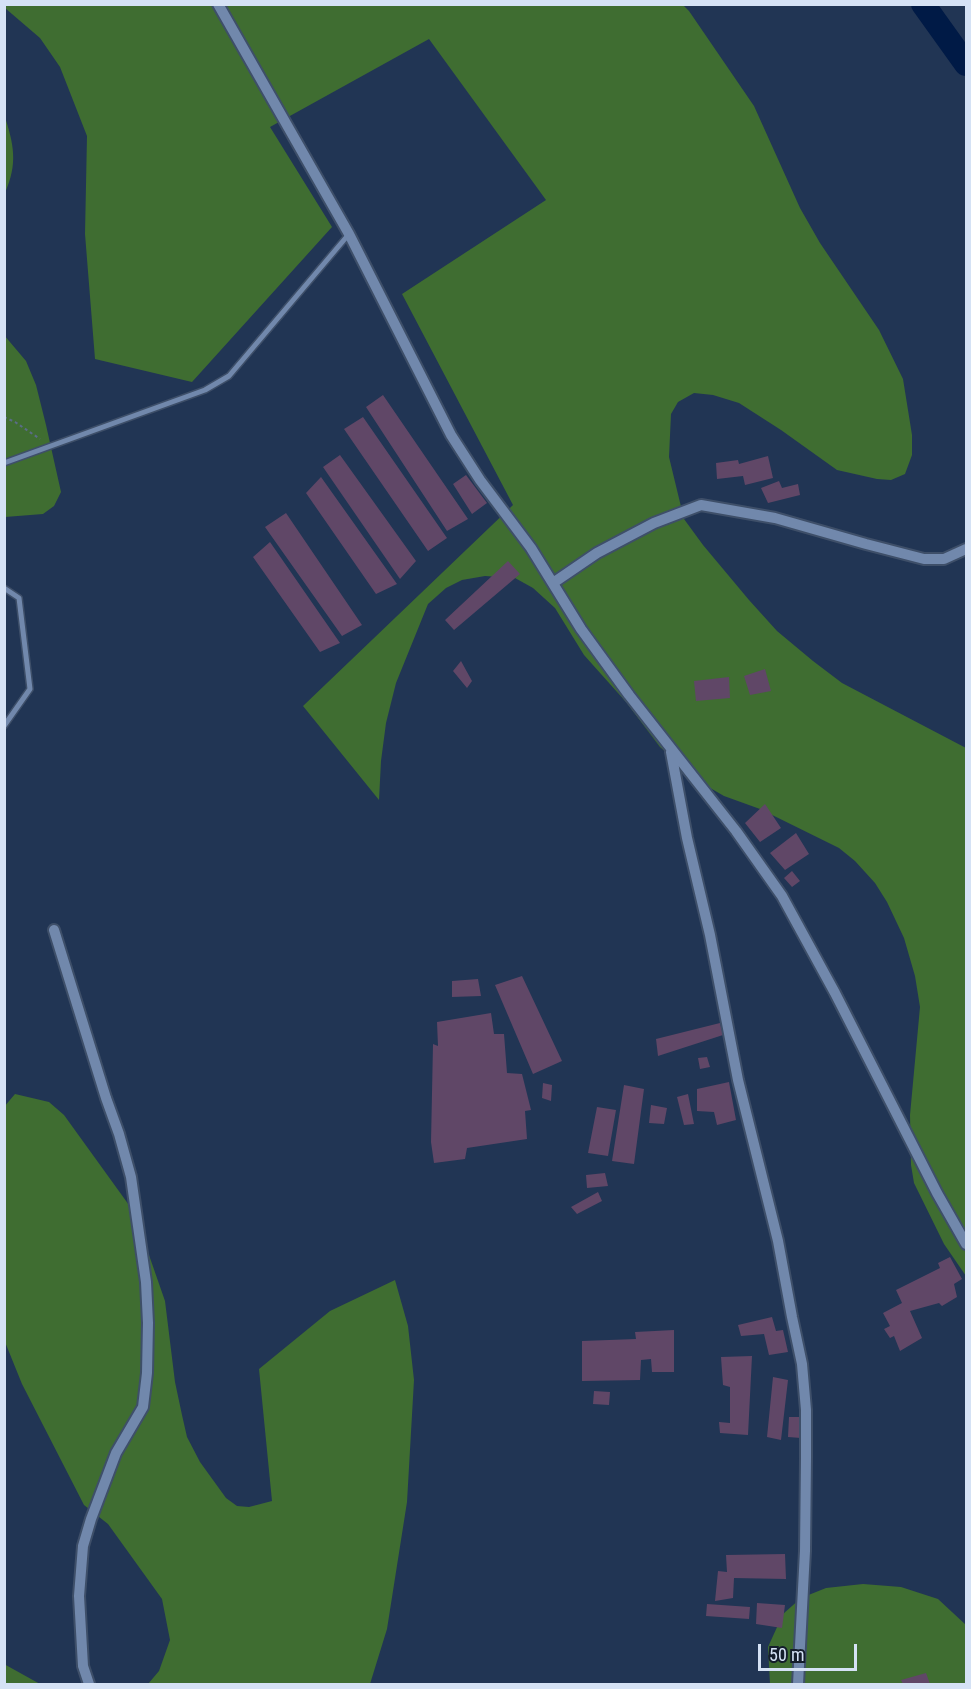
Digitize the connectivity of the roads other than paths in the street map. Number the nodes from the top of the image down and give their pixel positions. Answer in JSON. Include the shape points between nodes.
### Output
{"nodes":[{"id":1,"x":218,"y":4,"type":"edge"},
{"id":2,"x":349,"y":234,"type":"junction"},
{"id":3,"x":4,"y":463,"type":"edge"},
{"id":4,"x":966,"y":549,"type":"edge"},
{"id":5,"x":553,"y":583,"type":"junction"},
{"id":6,"x":4,"y":588,"type":"edge"},
{"id":7,"x":4,"y":726,"type":"edge"},
{"id":8,"x":670,"y":748,"type":"junction"},
{"id":9,"x":54,"y":930,"type":"dead end"},
{"id":10,"x":966,"y":1244,"type":"edge"},
{"id":11,"x":89,"y":1684,"type":"edge"},
{"id":12,"x":798,"y":1684,"type":"edge"}],
"edges":[{"from":1,"to":2,"type":"street"},
{"from":2,"to":3,"type":"lane","via":[[229,376],[205,390]]},
{"from":2,"to":5,"type":"street","via":[[451,435]]},
{"from":4,"to":5,"type":"street","via":[[945,559],[924,559],[775,518],[701,505],[607,548]]},
{"from":5,"to":8,"type":"street","via":[[581,629]]},
{"from":6,"to":7,"type":"lane","via":[[19,598],[30,689]]},
{"from":8,"to":10,"type":"street","via":[[782,896]]},
{"from":8,"to":12,"type":"street","via":[[738,1080],[778,1241],[802,1364],[806,1481]]},
{"from":9,"to":11,"type":"street","via":[[131,1177],[148,1323],[143,1407],[116,1453],[83,1546],[78,1596],[82,1666]]}]}
